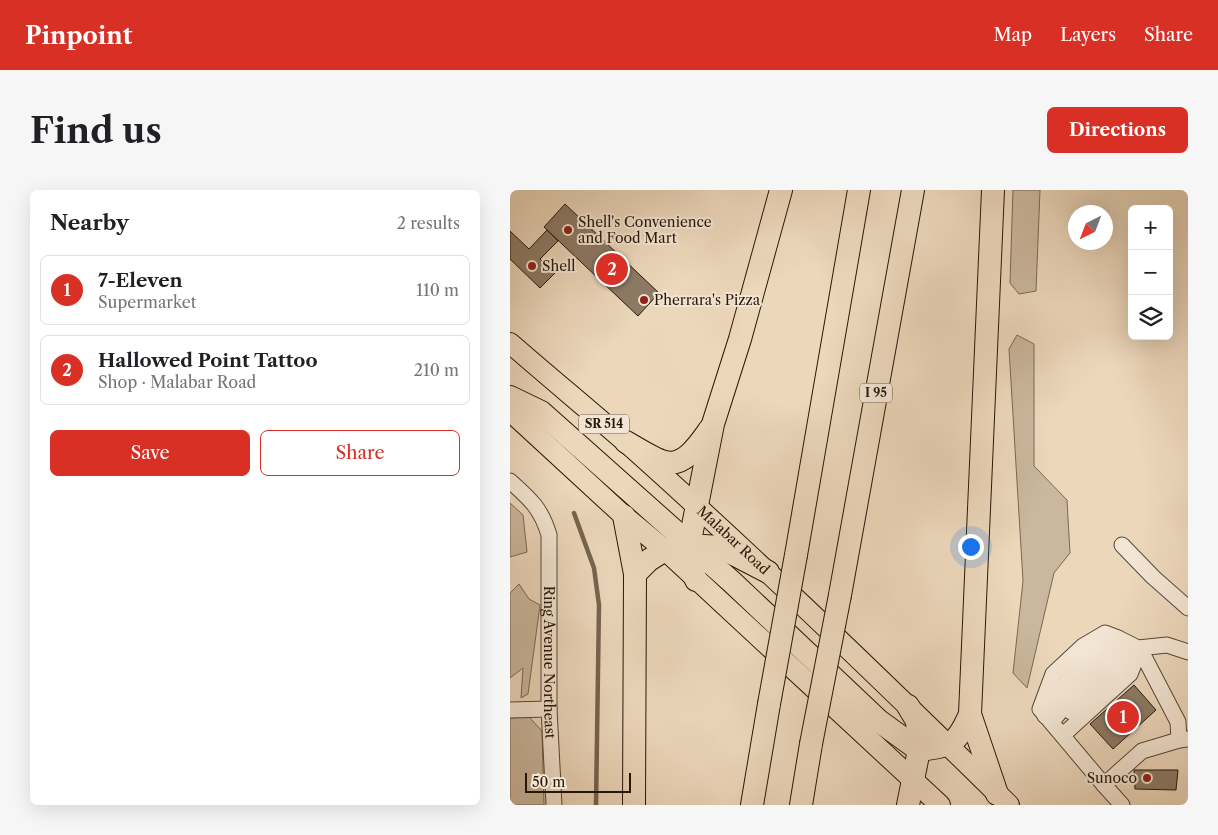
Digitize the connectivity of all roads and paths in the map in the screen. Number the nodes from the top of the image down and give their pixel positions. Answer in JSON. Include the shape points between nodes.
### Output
{"nodes":[{"id":1,"x":781,"y":190,"type":"edge"},
{"id":2,"x":859,"y":190,"type":"edge"},
{"id":3,"x":913,"y":190,"type":"edge"},
{"id":4,"x":993,"y":190,"type":"edge"},
{"id":5,"x":510,"y":343,"type":"edge"},
{"id":6,"x":510,"y":397,"type":"edge"},
{"id":7,"x":510,"y":411,"type":"edge"},
{"id":8,"x":713,"y":424,"type":"junction"},
{"id":9,"x":626,"y":442,"type":"junction"},
{"id":10,"x":510,"y":481,"type":"edge"},
{"id":11,"x":697,"y":506,"type":"junction"},
{"id":12,"x":624,"y":516,"type":"junction"},
{"id":13,"x":688,"y":544,"type":"junction"},
{"id":14,"x":1122,"y":545,"type":"dead end"},
{"id":15,"x":665,"y":550,"type":"junction"},
{"id":16,"x":768,"y":572,"type":"junction"},
{"id":17,"x":635,"y":574,"type":"junction"},
{"id":18,"x":696,"y":580,"type":"junction"},
{"id":19,"x":1188,"y":608,"type":"edge"},
{"id":20,"x":1140,"y":649,"type":"junction"},
{"id":21,"x":1188,"y":652,"type":"edge"},
{"id":22,"x":908,"y":706,"type":"junction"},
{"id":23,"x":548,"y":709,"type":"junction"},
{"id":24,"x":510,"y":710,"type":"edge"},
{"id":25,"x":970,"y":714,"type":"junction"},
{"id":26,"x":1054,"y":726,"type":"junction"},
{"id":27,"x":1184,"y":739,"type":"edge"},
{"id":28,"x":949,"y":745,"type":"junction"},
{"id":29,"x":920,"y":750,"type":"junction"},
{"id":30,"x":914,"y":781,"type":"junction"},
{"id":31,"x":1104,"y":785,"type":"junction"},
{"id":32,"x":1003,"y":799,"type":"edge"},
{"id":33,"x":554,"y":805,"type":"edge"},
{"id":34,"x":634,"y":805,"type":"edge"},
{"id":35,"x":752,"y":805,"type":"edge"},
{"id":36,"x":801,"y":805,"type":"edge"},
{"id":37,"x":908,"y":805,"type":"edge"},
{"id":38,"x":940,"y":805,"type":"edge"},
{"id":39,"x":1122,"y":805,"type":"edge"}],
"edges":[{"from":1,"to":8,"type":"highway"},
{"from":2,"to":35,"type":"highway","bridge":true},
{"from":3,"to":36,"type":"highway","number":"I 95","bridge":true},
{"from":4,"to":25,"type":"highway"},
{"from":5,"to":9,"type":"main road","name":"Malabar Road","number":"SR 514"},
{"from":6,"to":13,"type":"highway","via":[[541,412]]},
{"from":7,"to":12,"type":"main road"},
{"from":8,"to":9,"type":"highway","via":[[701,442],[680,461],[665,462]]},
{"from":8,"to":11,"type":"highway"},
{"from":9,"to":11,"type":"main road","name":"Malabar Road","number":"SR 514"},
{"from":10,"to":23,"type":"street","name":"Ring Avenue Northeast","via":[[535,504],[545,520],[549,535]]},
{"from":11,"to":13,"type":"highway"},
{"from":11,"to":16,"type":"main road","name":"Malabar Road","number":"SR 514"},
{"from":12,"to":15,"type":"main road"},
{"from":12,"to":17,"type":"highway"},
{"from":13,"to":15,"type":"highway"},
{"from":13,"to":16,"type":"highway","via":[[720,547]]},
{"from":13,"to":18,"type":"highway","via":[[687,556]]},
{"from":13,"to":29,"type":"highway","via":[[878,721]]},
{"from":14,"to":19,"type":"street"},
{"from":15,"to":17,"type":"highway"},
{"from":15,"to":18,"type":"main road"},
{"from":16,"to":22,"type":"main road","name":"Malabar Road","number":"SR 514"},
{"from":17,"to":34,"type":"highway"},
{"from":18,"to":30,"type":"main road"},
{"from":20,"to":21,"type":"street","via":[[1167,645]]},
{"from":20,"to":26,"type":"street","via":[[1130,674]]},
{"from":20,"to":26,"type":"street","via":[[1119,650],[1077,690]]},
{"from":20,"to":26,"type":"street","via":[[1118,638],[1100,648],[1065,683]]},
{"from":20,"to":27,"type":"street"},
{"from":22,"to":28,"type":"main road","name":"Malabar Road","number":"SR 514"},
{"from":22,"to":29,"type":"highway","via":[[917,721]]},
{"from":23,"to":24,"type":"street"},
{"from":23,"to":33,"type":"street","name":"Ring Avenue Northeast"},
{"from":25,"to":28,"type":"highway","via":[[962,734]]},
{"from":25,"to":32,"type":"highway"},
{"from":26,"to":31,"type":"street"},
{"from":27,"to":31,"type":"street","via":[[1142,751]]},
{"from":28,"to":29,"type":"highway"},
{"from":28,"to":32,"type":"main road","number":"SR 514"},
{"from":29,"to":30,"type":"highway"},
{"from":30,"to":37,"type":"highway"},
{"from":30,"to":38,"type":"main road"},
{"from":31,"to":39,"type":"street"}]}
